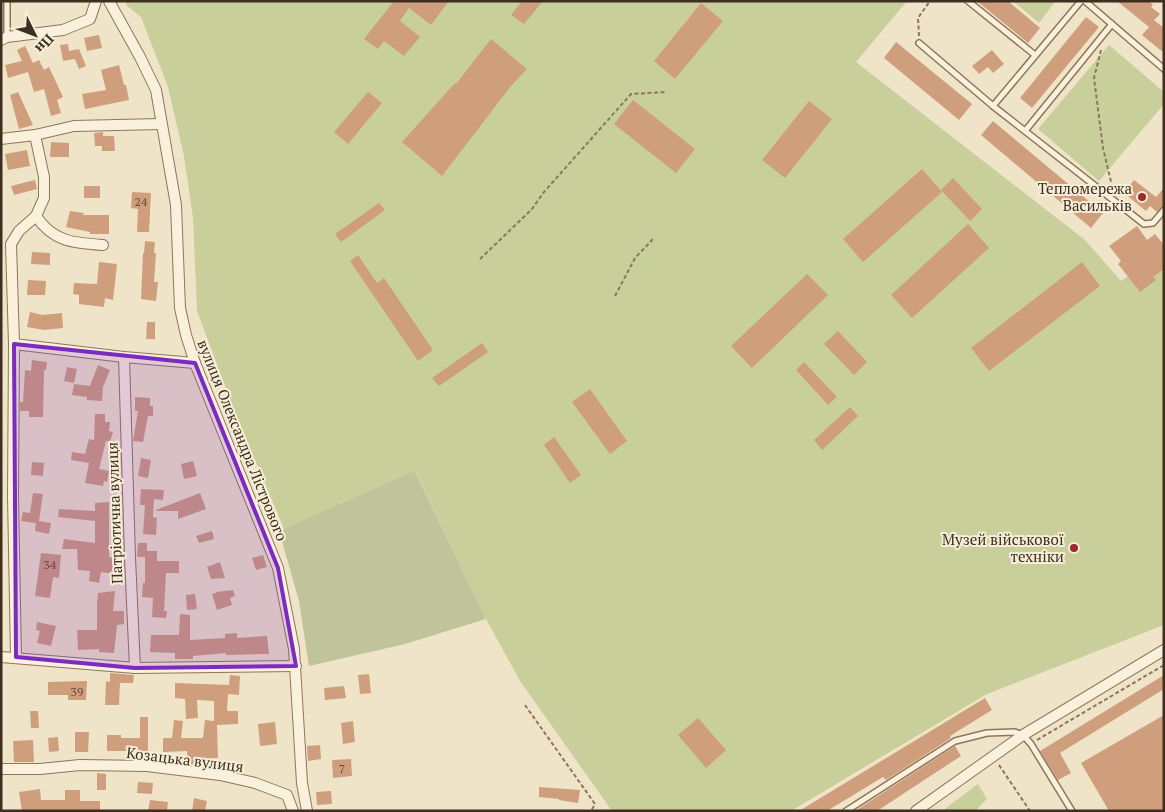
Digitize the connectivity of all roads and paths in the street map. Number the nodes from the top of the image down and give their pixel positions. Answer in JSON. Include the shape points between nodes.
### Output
{"nodes":[{"id":1,"x":6,"y":1,"type":"edge"},
{"id":2,"x":96,"y":1,"type":"edge"},
{"id":3,"x":109,"y":1,"type":"edge"},
{"id":4,"x":930,"y":1,"type":"edge"},
{"id":5,"x":968,"y":1,"type":"edge"},
{"id":6,"x":1081,"y":1,"type":"edge"},
{"id":7,"x":1085,"y":1,"type":"edge"},
{"id":8,"x":1112,"y":24,"type":"junction"},
{"id":9,"x":1104,"y":33,"type":"junction"},
{"id":10,"x":4,"y":38,"type":"edge"},
{"id":11,"x":919,"y":43,"type":"joint"},
{"id":12,"x":1035,"y":56,"type":"junction"},
{"id":13,"x":1164,"y":69,"type":"edge"},
{"id":14,"x":667,"y":92,"type":"dead end"},
{"id":15,"x":993,"y":106,"type":"junction"},
{"id":16,"x":161,"y":124,"type":"junction"},
{"id":17,"x":1026,"y":131,"type":"junction"},
{"id":18,"x":35,"y":135,"type":"junction"},
{"id":19,"x":1,"y":139,"type":"edge"},
{"id":20,"x":1116,"y":203,"type":"junction"},
{"id":21,"x":1164,"y":210,"type":"edge"},
{"id":22,"x":36,"y":216,"type":"junction"},
{"id":23,"x":654,"y":238,"type":"dead end"},
{"id":24,"x":103,"y":245,"type":"dead end"},
{"id":25,"x":480,"y":259,"type":"dead end"},
{"id":26,"x":616,"y":296,"type":"dead end"},
{"id":27,"x":14,"y":344,"type":"junction"},
{"id":28,"x":124,"y":357,"type":"junction"},
{"id":29,"x":195,"y":363,"type":"junction"},
{"id":30,"x":1164,"y":650,"type":"edge"},
{"id":31,"x":1,"y":657,"type":"edge"},
{"id":32,"x":16,"y":657,"type":"junction"},
{"id":33,"x":1164,"y":665,"type":"edge"},
{"id":34,"x":296,"y":666,"type":"junction"},
{"id":35,"x":135,"y":668,"type":"junction"},
{"id":36,"x":524,"y":704,"type":"dead end"},
{"id":37,"x":1024,"y":734,"type":"junction"},
{"id":38,"x":1031,"y":744,"type":"junction"},
{"id":39,"x":993,"y":757,"type":"junction"},
{"id":40,"x":1,"y":770,"type":"edge"},
{"id":41,"x":302,"y":783,"type":"junction"},
{"id":42,"x":286,"y":795,"type":"junction"},
{"id":43,"x":293,"y":811,"type":"edge"},
{"id":44,"x":307,"y":811,"type":"edge"},
{"id":45,"x":591,"y":811,"type":"edge"},
{"id":46,"x":846,"y":811,"type":"edge"},
{"id":47,"x":916,"y":811,"type":"edge"},
{"id":48,"x":1030,"y":811,"type":"edge"},
{"id":49,"x":1072,"y":811,"type":"edge"}],
"edges":[{"from":1,"to":10,"type":"lane"},
{"from":2,"to":10,"type":"street","via":[[90,19],[81,23],[63,30]]},
{"from":3,"to":16,"type":"street","name":"вулиця Олександра Лістрового","via":[[156,90]]},
{"from":4,"to":11,"type":"path","via":[[918,18]]},
{"from":5,"to":12,"type":"lane"},
{"from":6,"to":12,"type":"lane"},
{"from":7,"to":8,"type":"lane"},
{"from":8,"to":9,"type":"lane"},
{"from":8,"to":13,"type":"lane"},
{"from":9,"to":17,"type":"lane"},
{"from":9,"to":20,"type":"path","via":[[1094,78],[1103,148]]},
{"from":11,"to":15,"type":"lane"},
{"from":12,"to":15,"type":"lane"},
{"from":14,"to":25,"type":"path","via":[[631,94],[532,209]]},
{"from":15,"to":17,"type":"lane"},
{"from":16,"to":18,"type":"street","via":[[74,126]]},
{"from":16,"to":29,"type":"street","name":"вулиця Олександра Лістрового","via":[[176,205],[180,308]]},
{"from":17,"to":20,"type":"lane"},
{"from":18,"to":19,"type":"street"},
{"from":18,"to":22,"type":"street","via":[[44,177],[44,198]]},
{"from":20,"to":21,"type":"lane","via":[[1144,224],[1153,223]]},
{"from":22,"to":24,"type":"street","via":[[44,228],[61,239]]},
{"from":22,"to":27,"type":"street","via":[[11,244]]},
{"from":23,"to":26,"type":"path","via":[[635,258]]},
{"from":27,"to":28,"type":"street"},
{"from":27,"to":32,"type":"street"},
{"from":28,"to":29,"type":"street"},
{"from":28,"to":35,"type":"street","name":"Патріотична вулиця"},
{"from":29,"to":34,"type":"street","name":"вулиця Олександра Лістрового","via":[[278,568]]},
{"from":30,"to":37,"type":"street"},
{"from":31,"to":32,"type":"street"},
{"from":32,"to":35,"type":"street"},
{"from":33,"to":38,"type":"path"},
{"from":34,"to":35,"type":"street"},
{"from":34,"to":41,"type":"street","name":"вулиця Олександра Лістрового"},
{"from":36,"to":45,"type":"path","via":[[595,804]]},
{"from":37,"to":38,"type":"lane"},
{"from":37,"to":39,"type":"street"},
{"from":37,"to":46,"type":"lane","via":[[987,733],[955,741]]},
{"from":38,"to":49,"type":"lane"},
{"from":39,"to":47,"type":"street"},
{"from":39,"to":48,"type":"path"},
{"from":40,"to":42,"type":"street","name":"Козацька вулиця","via":[[80,765],[148,766],[220,775]]},
{"from":41,"to":42,"type":"street","via":[[299,795],[294,799]]},
{"from":41,"to":44,"type":"street","name":"вулиця Олександра Лістрового"},
{"from":42,"to":43,"type":"street"}]}
